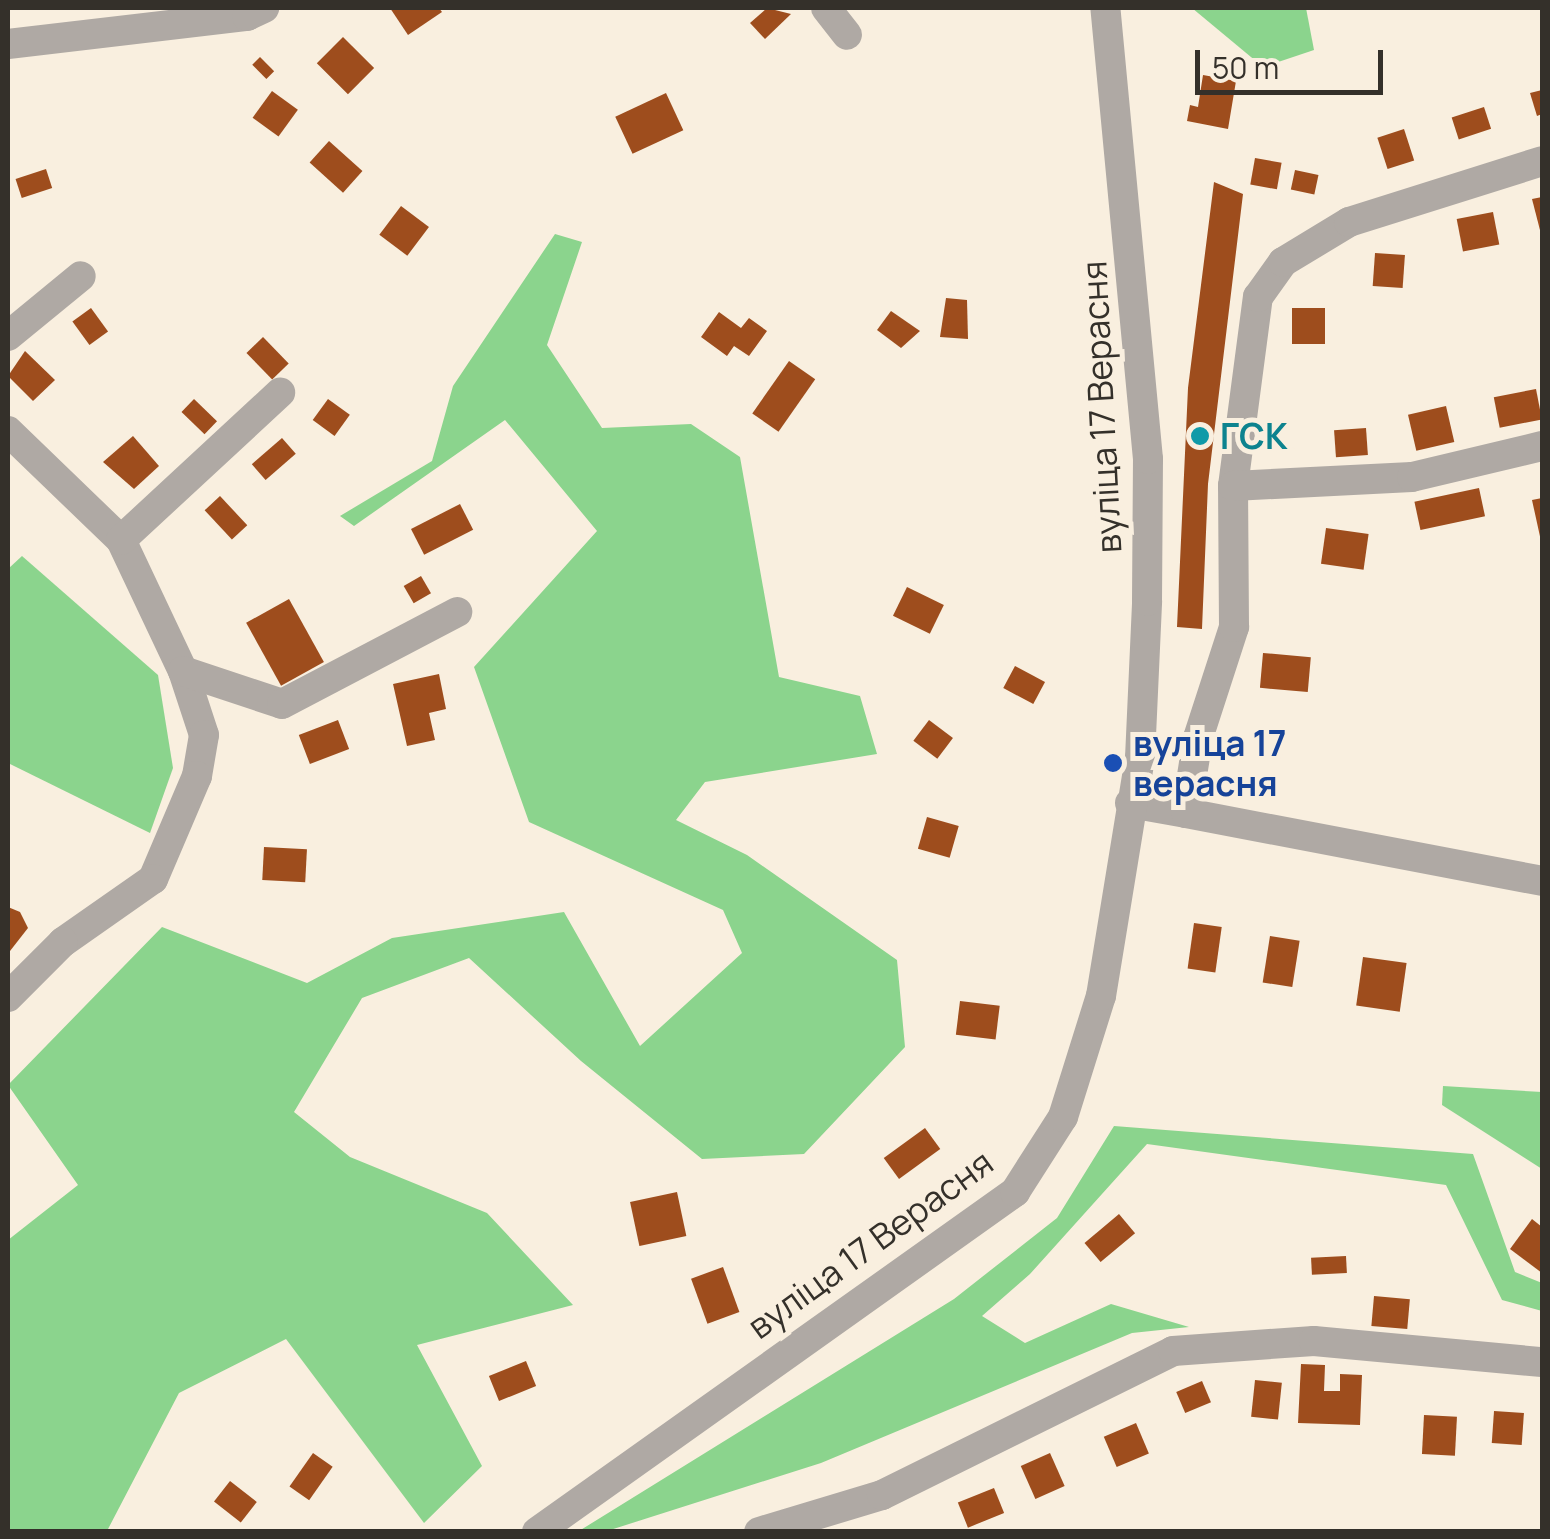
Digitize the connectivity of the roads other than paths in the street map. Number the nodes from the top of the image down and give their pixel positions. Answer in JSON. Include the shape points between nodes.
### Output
{"nodes":[{"id":1,"x":264,"y":8,"type":"edge"},
{"id":2,"x":826,"y":8,"type":"edge"},
{"id":3,"x":1105,"y":8,"type":"edge"},
{"id":4,"x":847,"y":35,"type":"dead end"},
{"id":5,"x":8,"y":44,"type":"edge"},
{"id":6,"x":1542,"y":161,"type":"edge"},
{"id":7,"x":81,"y":276,"type":"dead end"},
{"id":8,"x":8,"y":336,"type":"edge"},
{"id":9,"x":280,"y":393,"type":"dead end"},
{"id":10,"x":8,"y":431,"type":"edge"},
{"id":11,"x":1542,"y":446,"type":"edge"},
{"id":12,"x":1234,"y":486,"type":"junction"},
{"id":13,"x":121,"y":540,"type":"junction"},
{"id":14,"x":457,"y":612,"type":"dead end"},
{"id":15,"x":183,"y":670,"type":"junction"},
{"id":16,"x":1130,"y":803,"type":"junction"},
{"id":17,"x":1186,"y":814,"type":"junction"},
{"id":18,"x":1542,"y":881,"type":"edge"},
{"id":19,"x":8,"y":996,"type":"edge"},
{"id":20,"x":1542,"y":1362,"type":"edge"},
{"id":21,"x":537,"y":1532,"type":"edge"},
{"id":22,"x":759,"y":1532,"type":"edge"}],
"edges":[{"from":1,"to":5,"type":"street","via":[[246,16]]},
{"from":2,"to":4,"type":"street"},
{"from":3,"to":16,"type":"street","name":"вуліца 17 Верасня","via":[[1148,460],[1140,758]]},
{"from":6,"to":12,"type":"street","via":[[1349,222],[1283,262],[1258,297]]},
{"from":7,"to":8,"type":"street"},
{"from":9,"to":13,"type":"street"},
{"from":10,"to":13,"type":"street"},
{"from":11,"to":12,"type":"street","via":[[1412,477]]},
{"from":12,"to":17,"type":"street","via":[[1234,627],[1198,738]]},
{"from":13,"to":15,"type":"street"},
{"from":14,"to":15,"type":"street","via":[[282,704]]},
{"from":15,"to":19,"type":"street","via":[[204,735],[197,776],[153,879],[64,942]]},
{"from":16,"to":17,"type":"street"},
{"from":16,"to":21,"type":"street","name":"вуліца 17 Верасня","via":[[1101,996],[1064,1117],[1015,1192]]},
{"from":17,"to":18,"type":"street"},
{"from":20,"to":22,"type":"street","via":[[1314,1341],[1173,1351],[882,1495]]}]}
